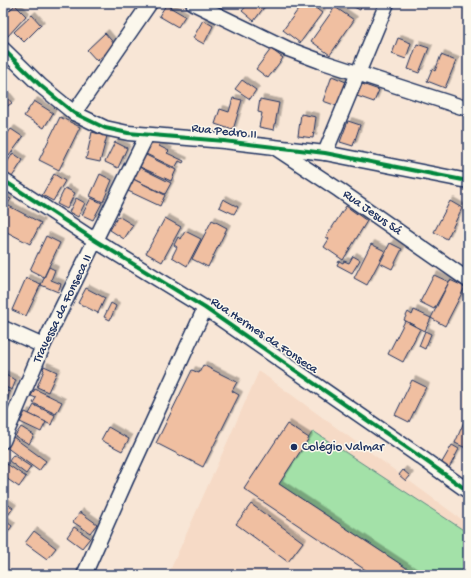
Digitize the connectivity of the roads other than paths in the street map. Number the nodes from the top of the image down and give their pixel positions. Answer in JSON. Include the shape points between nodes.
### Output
{"nodes":[{"id":1,"x":150,"y":3,"type":"edge"},
{"id":2,"x":193,"y":3,"type":"edge"},
{"id":3,"x":387,"y":3,"type":"edge"},
{"id":4,"x":3,"y":49,"type":"edge"},
{"id":5,"x":359,"y":73,"type":"junction"},
{"id":6,"x":468,"y":109,"type":"edge"},
{"id":7,"x":74,"y":113,"type":"junction"},
{"id":8,"x":147,"y":135,"type":"junction"},
{"id":9,"x":274,"y":147,"type":"junction"},
{"id":10,"x":325,"y":154,"type":"junction"},
{"id":11,"x":3,"y":180,"type":"edge"},
{"id":12,"x":468,"y":181,"type":"edge"},
{"id":13,"x":96,"y":241,"type":"junction"},
{"id":14,"x":468,"y":280,"type":"edge"},
{"id":15,"x":205,"y":308,"type":"junction"},
{"id":16,"x":3,"y":328,"type":"edge"},
{"id":17,"x":43,"y":346,"type":"junction"},
{"id":18,"x":3,"y":441,"type":"edge"},
{"id":19,"x":468,"y":490,"type":"edge"},
{"id":20,"x":84,"y":575,"type":"edge"}],
"edges":[{"from":1,"to":7,"type":"street"},
{"from":2,"to":5,"type":"street","via":[[288,48]]},
{"from":3,"to":5,"type":"street"},
{"from":4,"to":7,"type":"street","name":"Rua Pedro II","via":[[41,86]]},
{"from":5,"to":6,"type":"street"},
{"from":5,"to":10,"type":"street"},
{"from":7,"to":8,"type":"street","name":"Rua Pedro II","via":[[105,128]]},
{"from":8,"to":9,"type":"street","name":"Rua Pedro II"},
{"from":8,"to":13,"type":"street","name":"Travessa da Fonseca II"},
{"from":9,"to":10,"type":"street","name":"Rua Pedro II"},
{"from":9,"to":14,"type":"street","name":"Rua Jesus Sá"},
{"from":10,"to":12,"type":"street","name":"Rua Pedro II"},
{"from":11,"to":13,"type":"street","name":"Rua Hermes da Fonseca"},
{"from":13,"to":15,"type":"street","name":"Rua Hermes da Fonseca"},
{"from":13,"to":17,"type":"street","name":"Travessa da Fonseca II"},
{"from":15,"to":19,"type":"street","name":"Rua Hermes da Fonseca"},
{"from":15,"to":20,"type":"street"},
{"from":16,"to":17,"type":"street"},
{"from":17,"to":18,"type":"street","name":"Travessa da Fonseca II"}]}
